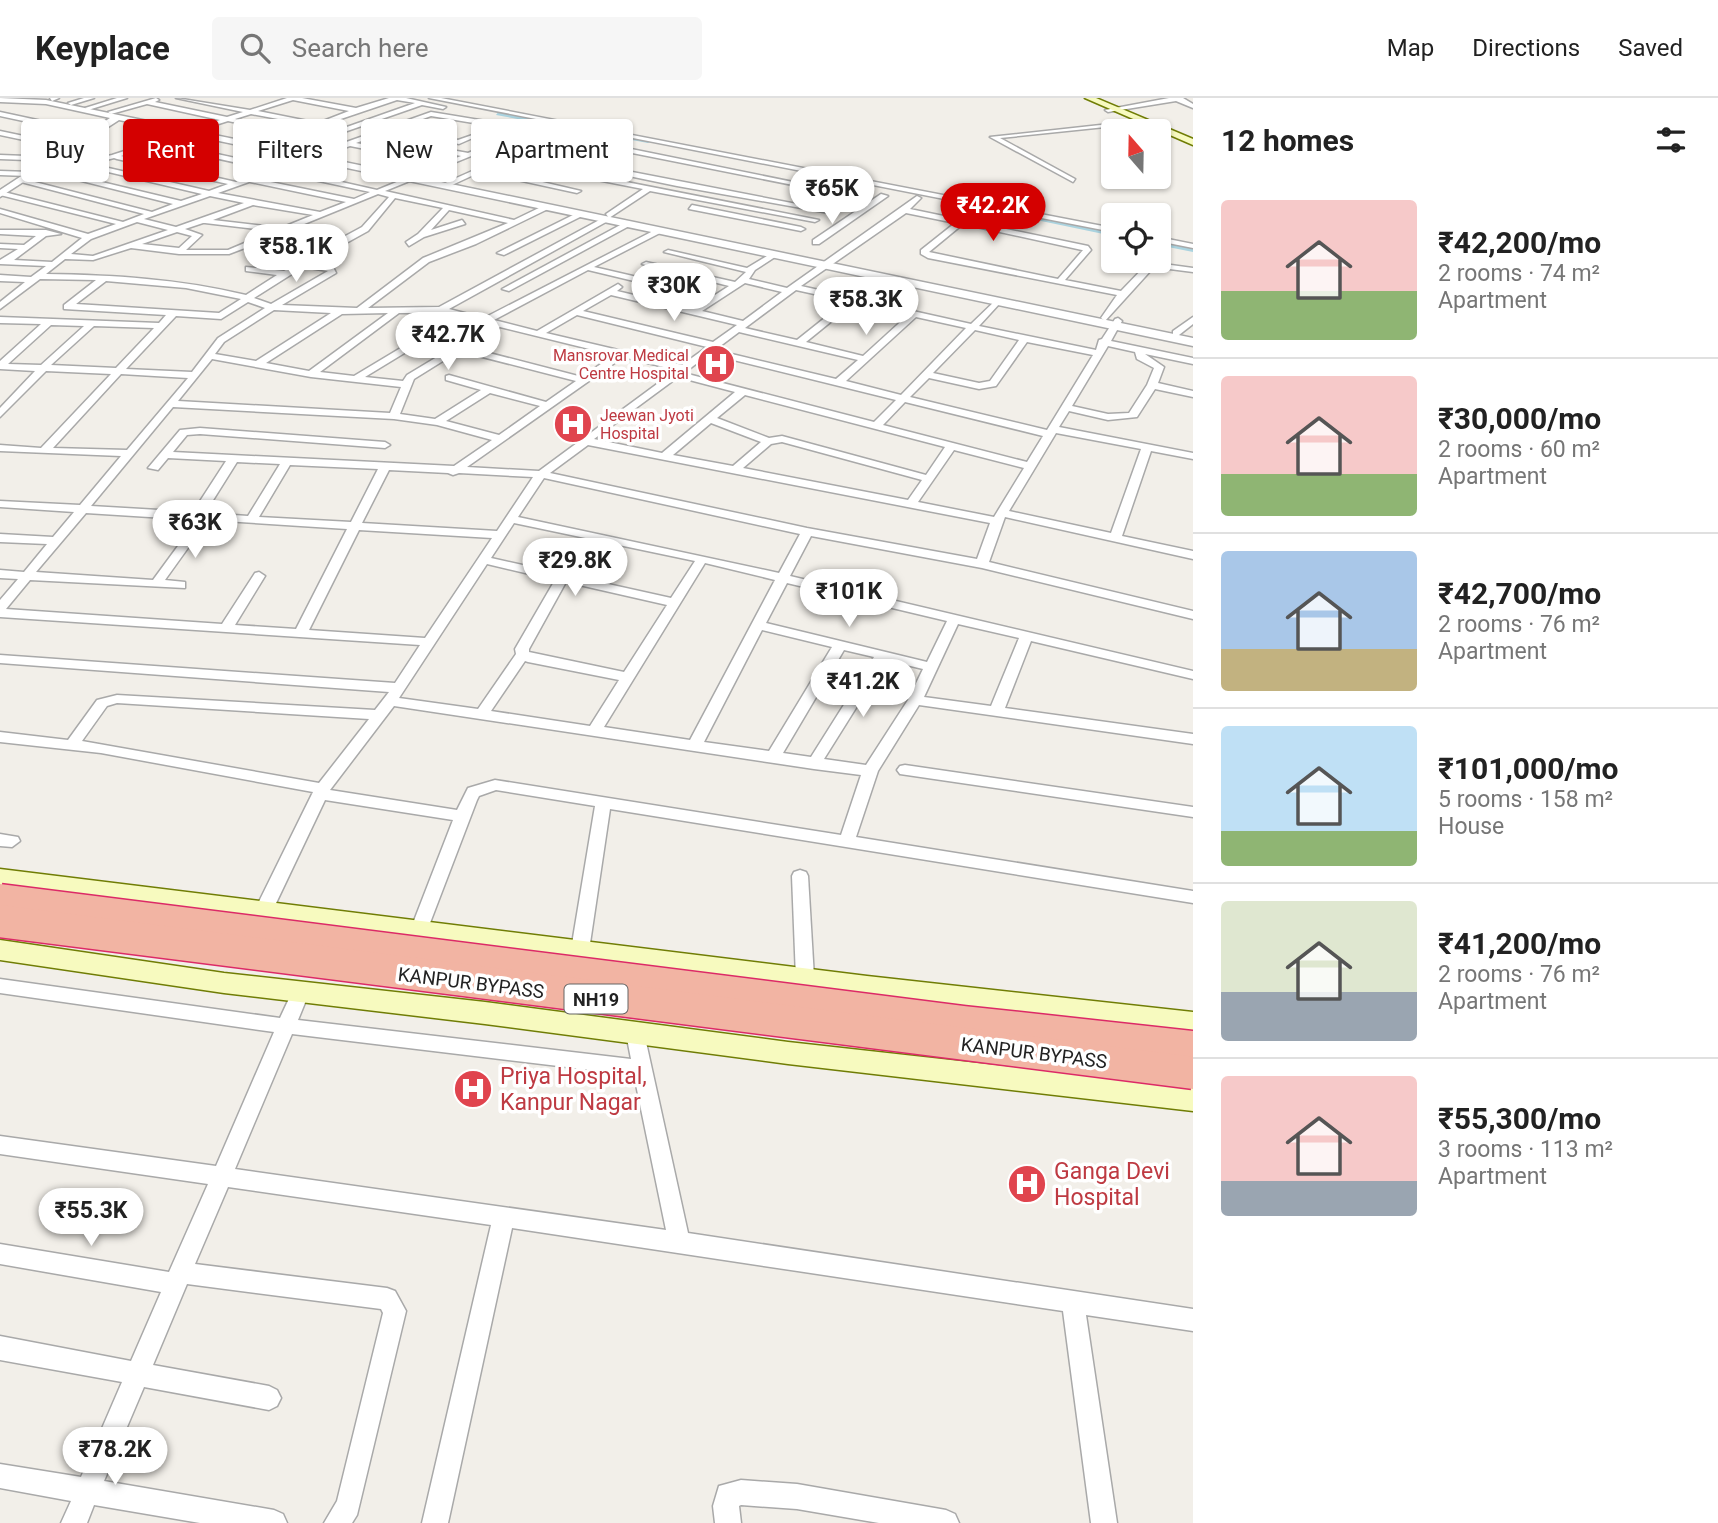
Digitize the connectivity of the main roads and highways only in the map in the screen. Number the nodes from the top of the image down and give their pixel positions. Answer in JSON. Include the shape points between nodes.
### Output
{"nodes":[{"id":1,"x":1079,"y":98,"type":"edge"},
{"id":2,"x":1089,"y":98,"type":"edge"},
{"id":3,"x":1111,"y":110,"type":"junction"},
{"id":4,"x":1132,"y":119,"type":"edge"},
{"id":5,"x":1171,"y":136,"type":"edge"},
{"id":6,"x":1171,"y":137,"type":"edge"},
{"id":7,"x":1193,"y":145,"type":"edge"},
{"id":8,"x":0,"y":878,"type":"edge"},
{"id":9,"x":0,"y":900,"type":"edge"},
{"id":10,"x":0,"y":921,"type":"edge"},
{"id":11,"x":0,"y":950,"type":"edge"},
{"id":12,"x":1193,"y":1023,"type":"edge"},
{"id":13,"x":1193,"y":1047,"type":"edge"},
{"id":14,"x":1193,"y":1073,"type":"edge"},
{"id":15,"x":1193,"y":1099,"type":"edge"}],
"edges":[{"from":1,"to":3,"type":"main road"},
{"from":2,"to":3,"type":"main road"},
{"from":3,"to":4,"type":"main road"},
{"from":5,"to":7,"type":"main road"},
{"from":6,"to":7,"type":"main road"},
{"from":8,"to":12,"type":"main road"},
{"from":9,"to":13,"type":"highway","name":"KANPUR BYPASS","number":"NH19","bridge":true},
{"from":10,"to":14,"type":"highway","name":"KANPUR BYPASS","number":"NH19","bridge":true},
{"from":11,"to":15,"type":"main road","via":[[300,993]]}]}
